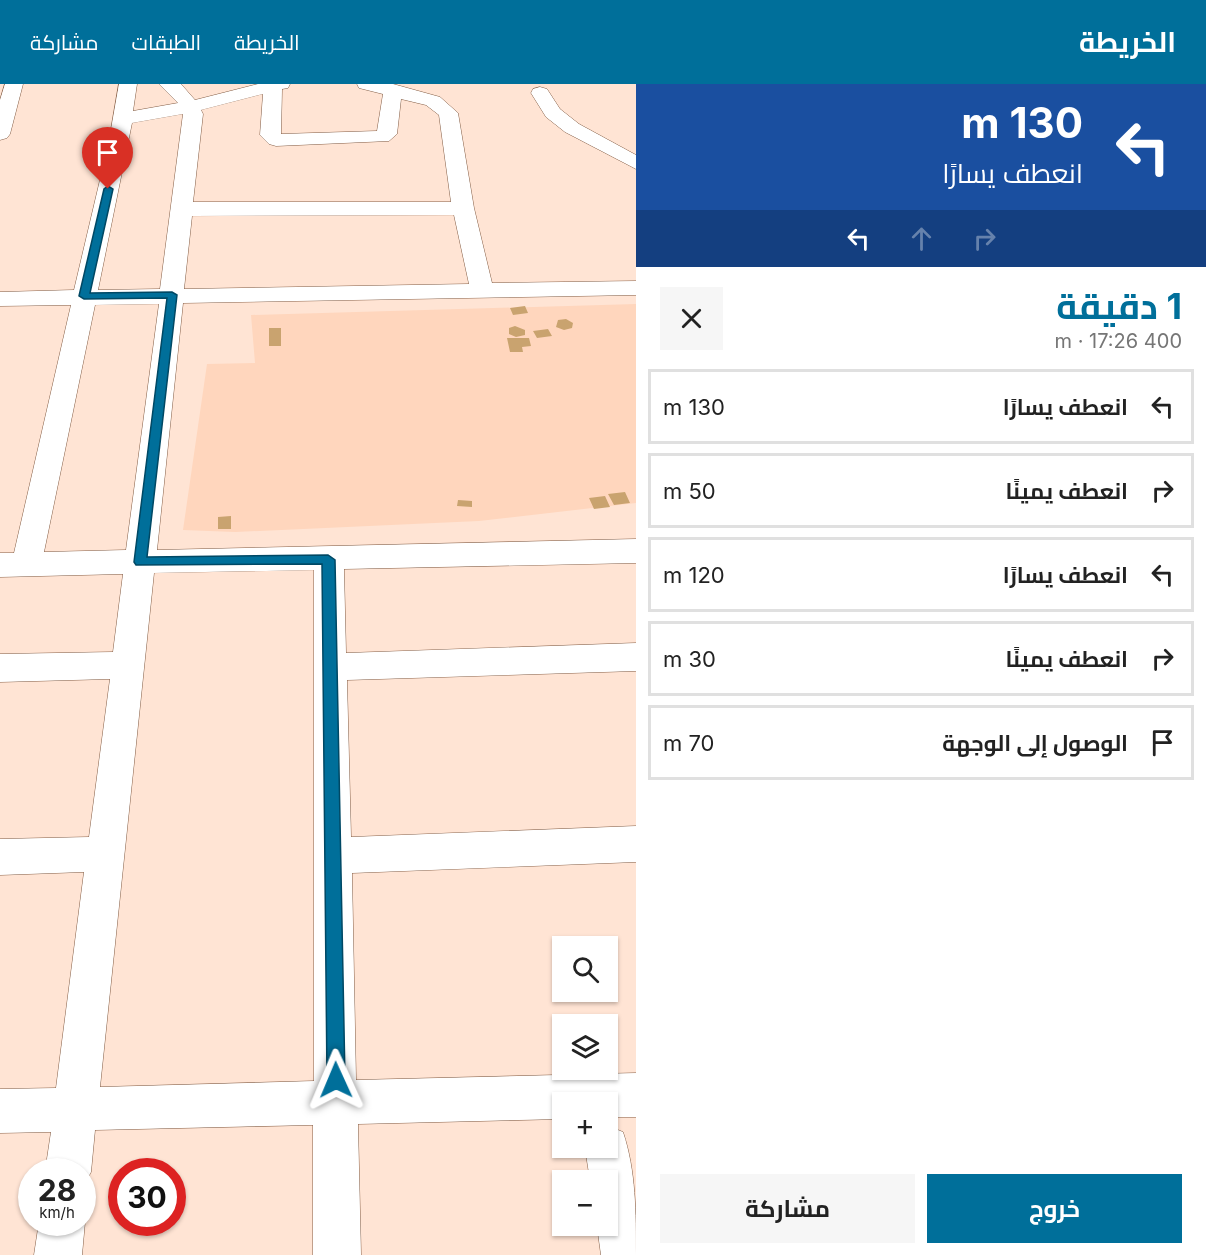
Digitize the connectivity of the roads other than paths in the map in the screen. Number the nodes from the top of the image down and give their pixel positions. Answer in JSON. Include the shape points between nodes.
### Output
{"nodes":[{"id":1,"x":14,"y":84,"type":"edge"},
{"id":2,"x":128,"y":84,"type":"edge"},
{"id":3,"x":366,"y":84,"type":"edge"},
{"id":4,"x":277,"y":85,"type":"edge"},
{"id":5,"x":393,"y":90,"type":"junction"},
{"id":6,"x":180,"y":91,"type":"edge"},
{"id":7,"x":540,"y":93,"type":"dead end"},
{"id":8,"x":122,"y":119,"type":"junction"},
{"id":9,"x":0,"y":134,"type":"edge"},
{"id":10,"x":636,"y":163,"type":"edge"},
{"id":11,"x":463,"y":208,"type":"junction"},
{"id":12,"x":180,"y":209,"type":"junction"},
{"id":13,"x":636,"y":288,"type":"edge"},
{"id":14,"x":482,"y":289,"type":"junction"},
{"id":15,"x":172,"y":295,"type":"junction"},
{"id":16,"x":84,"y":296,"type":"junction"},
{"id":17,"x":0,"y":299,"type":"edge"},
{"id":18,"x":636,"y":551,"type":"edge"},
{"id":19,"x":328,"y":560,"type":"junction"},
{"id":20,"x":140,"y":562,"type":"junction"},
{"id":21,"x":13,"y":565,"type":"edge"},
{"id":22,"x":636,"y":657,"type":"edge"},
{"id":23,"x":128,"y":665,"type":"junction"},
{"id":24,"x":331,"y":667,"type":"junction"},
{"id":25,"x":0,"y":668,"type":"edge"},
{"id":26,"x":636,"y":844,"type":"edge"},
{"id":27,"x":105,"y":854,"type":"junction"},
{"id":28,"x":333,"y":856,"type":"junction"},
{"id":29,"x":0,"y":857,"type":"edge"},
{"id":30,"x":552,"y":1099,"type":"edge"},
{"id":31,"x":336,"y":1102,"type":"junction"},
{"id":32,"x":75,"y":1109,"type":"junction"},
{"id":33,"x":0,"y":1111,"type":"edge"},
{"id":34,"x":70,"y":1158,"type":"edge"},
{"id":35,"x":609,"y":1158,"type":"edge"},
{"id":36,"x":60,"y":1236,"type":"edge"},
{"id":37,"x":58,"y":1255,"type":"edge"},
{"id":38,"x":337,"y":1255,"type":"edge"},
{"id":39,"x":625,"y":1255,"type":"edge"}],
"edges":[{"from":1,"to":9,"type":"street"},
{"from":2,"to":8,"type":"street"},
{"from":3,"to":5,"type":"street"},
{"from":4,"to":5,"type":"street","via":[[270,135],[276,140],[382,137],[387,134]]},
{"from":4,"to":6,"type":"street"},
{"from":5,"to":11,"type":"street","via":[[433,101],[447,113]]},
{"from":6,"to":8,"type":"street"},
{"from":6,"to":12,"type":"street","via":[[193,114]]},
{"from":7,"to":10,"type":"street","via":[[553,113],[572,128]]},
{"from":8,"to":16,"type":"street"},
{"from":11,"to":12,"type":"street"},
{"from":11,"to":14,"type":"street"},
{"from":12,"to":15,"type":"street"},
{"from":13,"to":14,"type":"street"},
{"from":14,"to":15,"type":"street"},
{"from":15,"to":16,"type":"street"},
{"from":15,"to":20,"type":"street"},
{"from":16,"to":17,"type":"street"},
{"from":16,"to":21,"type":"street"},
{"from":18,"to":19,"type":"street"},
{"from":19,"to":20,"type":"street"},
{"from":19,"to":24,"type":"street"},
{"from":20,"to":21,"type":"street"},
{"from":20,"to":23,"type":"street"},
{"from":22,"to":24,"type":"street"},
{"from":23,"to":25,"type":"street"},
{"from":23,"to":27,"type":"street"},
{"from":24,"to":28,"type":"street"},
{"from":26,"to":28,"type":"street"},
{"from":27,"to":29,"type":"street"},
{"from":27,"to":32,"type":"street"},
{"from":28,"to":31,"type":"street"},
{"from":30,"to":31,"type":"street"},
{"from":31,"to":32,"type":"street"},
{"from":31,"to":38,"type":"street"},
{"from":32,"to":33,"type":"street"},
{"from":32,"to":34,"type":"street"},
{"from":35,"to":39,"type":"street"},
{"from":36,"to":37,"type":"street"}]}
